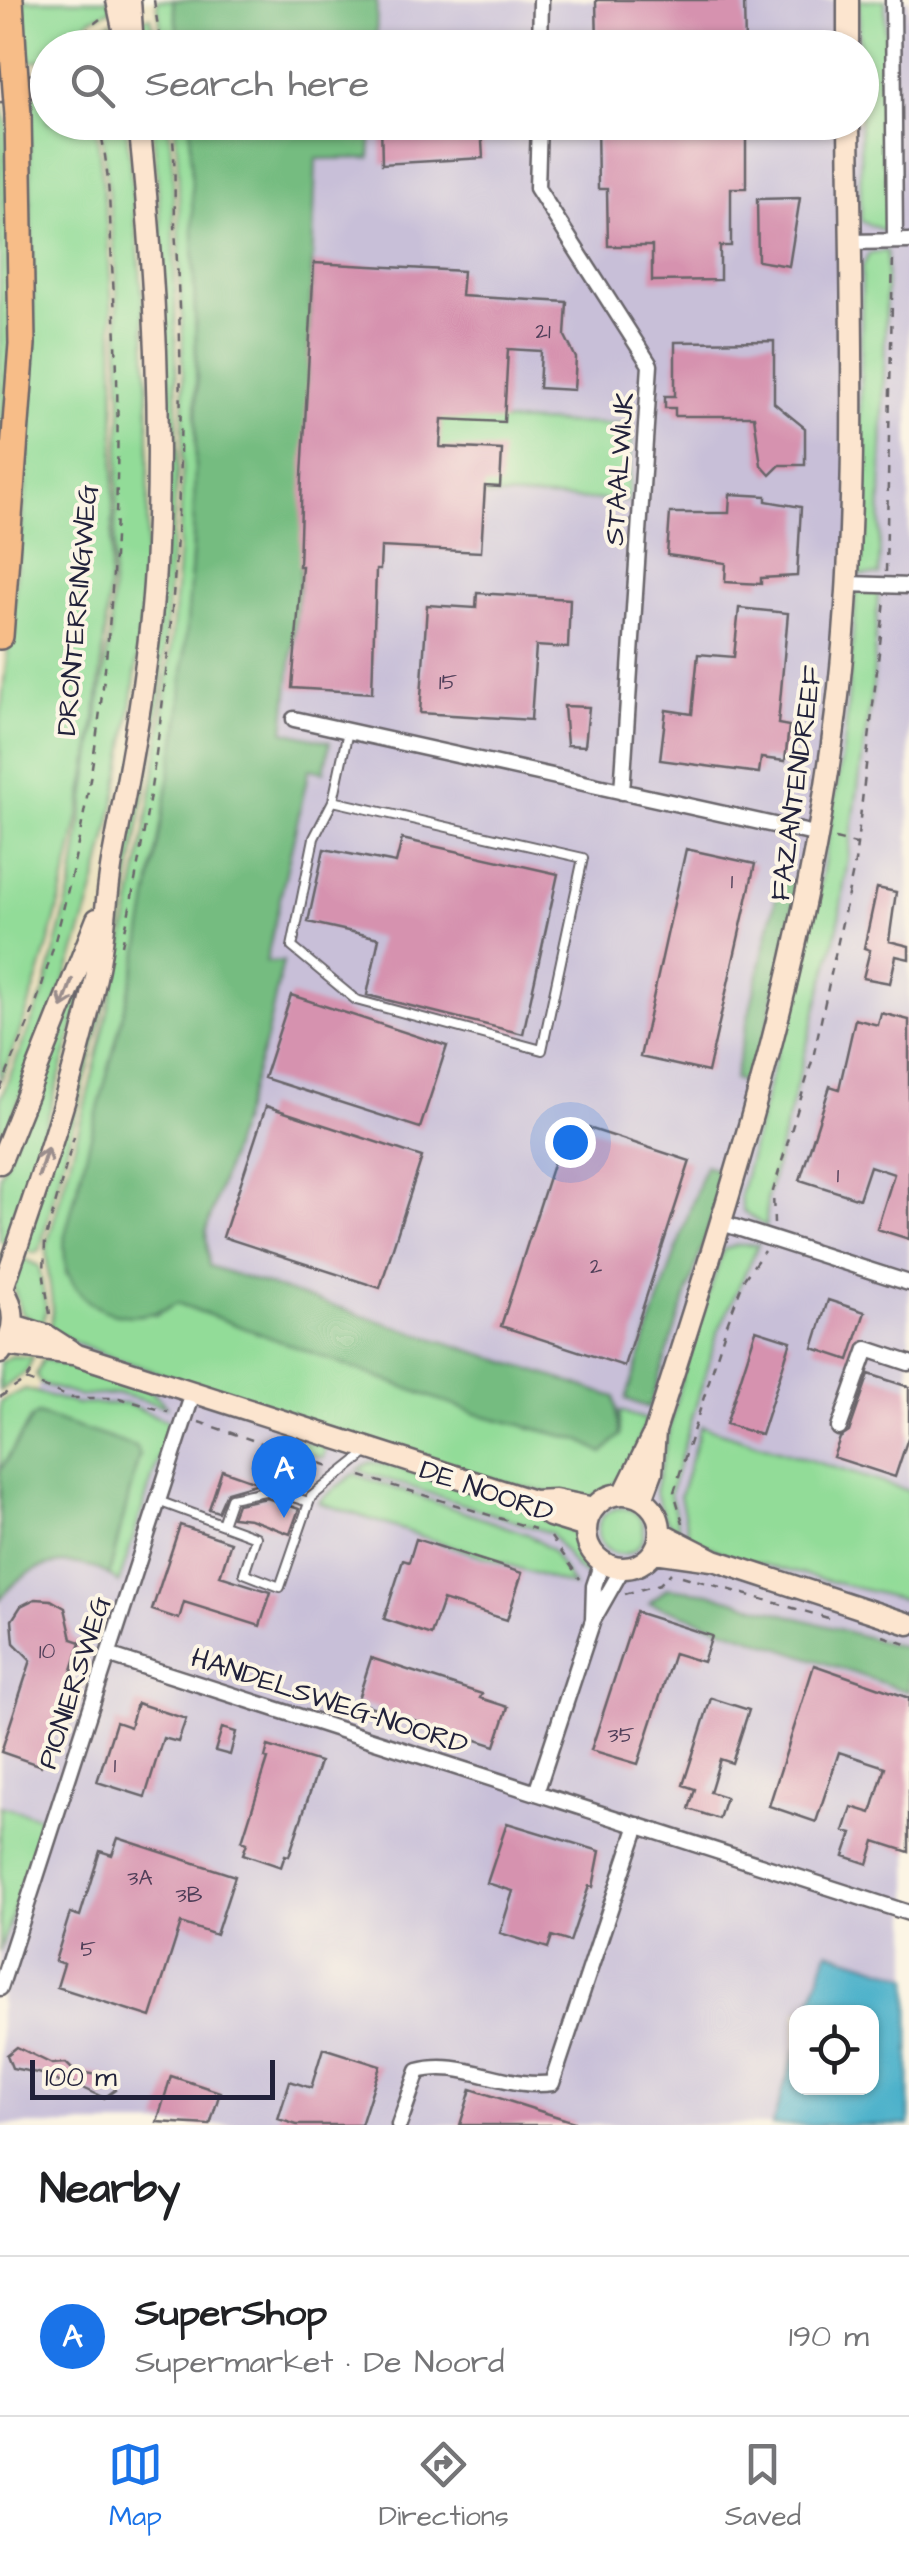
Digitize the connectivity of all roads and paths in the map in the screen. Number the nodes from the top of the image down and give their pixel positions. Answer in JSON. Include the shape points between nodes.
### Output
{"nodes":[{"id":1,"x":10,"y":0,"type":"edge"},
{"id":2,"x":117,"y":0,"type":"edge"},
{"id":3,"x":130,"y":0,"type":"edge"},
{"id":4,"x":154,"y":0,"type":"edge"},
{"id":5,"x":541,"y":0,"type":"edge"},
{"id":6,"x":848,"y":0,"type":"edge"},
{"id":7,"x":893,"y":0,"type":"edge"},
{"id":8,"x":125,"y":30,"type":"edge"},
{"id":9,"x":130,"y":30,"type":"edge"},
{"id":10,"x":158,"y":30,"type":"edge"},
{"id":11,"x":540,"y":30,"type":"edge"},
{"id":12,"x":848,"y":30,"type":"edge"},
{"id":13,"x":30,"y":87,"type":"edge"},
{"id":14,"x":0,"y":91,"type":"edge"},
{"id":15,"x":101,"y":140,"type":"edge"},
{"id":16,"x":140,"y":140,"type":"edge"},
{"id":17,"x":539,"y":140,"type":"edge"},
{"id":18,"x":848,"y":140,"type":"edge"},
{"id":19,"x":902,"y":241,"type":"edge"},
{"id":20,"x":850,"y":242,"type":"junction"},
{"id":21,"x":848,"y":584,"type":"junction"},
{"id":22,"x":909,"y":586,"type":"edge"},
{"id":23,"x":0,"y":636,"type":"edge"},
{"id":24,"x":294,"y":719,"type":"dead end"},
{"id":25,"x":348,"y":731,"type":"junction"},
{"id":26,"x":622,"y":792,"type":"junction"},
{"id":27,"x":333,"y":800,"type":"junction"},
{"id":28,"x":819,"y":835,"type":"junction"},
{"id":29,"x":858,"y":845,"type":"dead end"},
{"id":30,"x":104,"y":904,"type":"junction"},
{"id":31,"x":0,"y":1090,"type":"edge"},
{"id":32,"x":0,"y":1163,"type":"edge"},
{"id":33,"x":722,"y":1223,"type":"junction"},
{"id":34,"x":909,"y":1283,"type":"edge"},
{"id":35,"x":2,"y":1286,"type":"edge"},
{"id":36,"x":7,"y":1341,"type":"edge"},
{"id":37,"x":909,"y":1363,"type":"edge"},
{"id":38,"x":193,"y":1393,"type":"junction"},
{"id":39,"x":0,"y":1397,"type":"edge"},
{"id":40,"x":185,"y":1418,"type":"junction"},
{"id":41,"x":840,"y":1428,"type":"dead end"},
{"id":42,"x":371,"y":1449,"type":"junction"},
{"id":43,"x":343,"y":1471,"type":"junction"},
{"id":44,"x":633,"y":1496,"type":"junction"},
{"id":45,"x":158,"y":1501,"type":"junction"},
{"id":46,"x":309,"y":1502,"type":"junction"},
{"id":47,"x":590,"y":1518,"type":"junction"},
{"id":48,"x":222,"y":1524,"type":"junction"},
{"id":49,"x":658,"y":1542,"type":"junction"},
{"id":50,"x":612,"y":1566,"type":"junction"},
{"id":51,"x":594,"y":1586,"type":"junction"},
{"id":52,"x":611,"y":1593,"type":"junction"},
{"id":53,"x":593,"y":1620,"type":"junction"},
{"id":54,"x":843,"y":1623,"type":"dead end"},
{"id":55,"x":909,"y":1624,"type":"edge"},
{"id":56,"x":876,"y":1634,"type":"dead end"},
{"id":57,"x":909,"y":1645,"type":"edge"},
{"id":58,"x":108,"y":1654,"type":"junction"},
{"id":59,"x":536,"y":1793,"type":"junction"},
{"id":60,"x":638,"y":1826,"type":"junction"},
{"id":61,"x":909,"y":1913,"type":"edge"},
{"id":62,"x":0,"y":1988,"type":"edge"},
{"id":63,"x":400,"y":2125,"type":"edge"}],
"edges":[{"from":1,"to":23,"type":"highway","bridge":true,"via":[[22,344]]},
{"from":2,"to":8,"type":"main road"},
{"from":3,"to":9,"type":"main road"},
{"from":4,"to":10,"type":"path"},
{"from":5,"to":11,"type":"street"},
{"from":6,"to":12,"type":"main road"},
{"from":7,"to":19,"type":"street"},
{"from":13,"to":14,"type":"main road"},
{"from":15,"to":31,"type":"path","name":"DRONTERRINGWEG","via":[[118,395],[106,648],[55,942]]},
{"from":16,"to":30,"type":"main road","via":[[153,286],[156,549],[139,723]]},
{"from":17,"to":26,"type":"street","name":"STAALWIJK","via":[[538,188],[650,365]]},
{"from":18,"to":20,"type":"main road","name":"FAZANTENDREEF"},
{"from":19,"to":20,"type":"street"},
{"from":20,"to":21,"type":"main road","name":"FAZANTENDREEF"},
{"from":21,"to":22,"type":"street"},
{"from":21,"to":28,"type":"main road","name":"FAZANTENDREEF"},
{"from":24,"to":25,"type":"street"},
{"from":25,"to":26,"type":"street"},
{"from":25,"to":27,"type":"lane"},
{"from":26,"to":28,"type":"street"},
{"from":27,"to":27,"type":"lane","via":[[314,838],[292,947],[356,1000],[542,1050],[582,858]]},
{"from":28,"to":29,"type":"path"},
{"from":28,"to":33,"type":"main road","name":"FAZANTENDREEF","via":[[788,988]]},
{"from":30,"to":32,"type":"main road","one_way":true},
{"from":35,"to":30,"type":"main road","one_way":true,"via":[[80,1042]]},
{"from":33,"to":34,"type":"street"},
{"from":33,"to":44,"type":"main road","name":"FAZANTENDREEF","via":[[655,1432],[652,1472]]},
{"from":35,"to":36,"type":"main road"},
{"from":36,"to":38,"type":"main road","name":"DE NOORD","via":[[46,1336],[77,1354]]},
{"from":37,"to":41,"type":"street","via":[[866,1348]]},
{"from":38,"to":40,"type":"street","name":"PIONIERSWEG"},
{"from":38,"to":42,"type":"main road","name":"DE NOORD"},
{"from":39,"to":40,"type":"path","name":"DE NOORD","via":[[26,1380],[72,1398],[119,1398]]},
{"from":40,"to":43,"type":"path","name":"DE NOORD"},
{"from":40,"to":45,"type":"street","name":"PIONIERSWEG"},
{"from":42,"to":43,"type":"lane"},
{"from":42,"to":47,"type":"main road","name":"DE NOORD","via":[[534,1502],[550,1516]]},
{"from":43,"to":46,"type":"lane"},
{"from":43,"to":51,"type":"path","name":"DE NOORD","via":[[547,1534],[580,1579]]},
{"from":44,"to":47,"type":"main road","via":[[610,1496]]},
{"from":44,"to":49,"type":"main road","via":[[654,1510]]},
{"from":45,"to":48,"type":"lane"},
{"from":45,"to":58,"type":"street","name":"PIONIERSWEG"},
{"from":46,"to":48,"type":"lane","via":[[270,1490],[231,1498]]},
{"from":46,"to":48,"type":"lane","via":[[280,1587],[244,1573],[256,1537]]},
{"from":47,"to":50,"type":"main road","via":[[589,1547]]},
{"from":49,"to":50,"type":"main road","via":[[644,1563]]},
{"from":49,"to":55,"type":"main road"},
{"from":50,"to":51,"type":"street"},
{"from":50,"to":52,"type":"street"},
{"from":51,"to":53,"type":"street"},
{"from":52,"to":53,"type":"street"},
{"from":52,"to":54,"type":"path","via":[[646,1590],[671,1573]]},
{"from":53,"to":59,"type":"street"},
{"from":56,"to":57,"type":"path"},
{"from":58,"to":59,"type":"street","name":"HANDELSWEG-NOORD"},
{"from":58,"to":62,"type":"street","name":"PIONIERSWEG"},
{"from":59,"to":60,"type":"street","name":"HANDELSWEG-NOORD"},
{"from":60,"to":61,"type":"street","name":"HANDELSWEG-NOORD"},
{"from":60,"to":63,"type":"street","via":[[552,2084],[530,2086],[436,2066],[418,2071]]}]}
